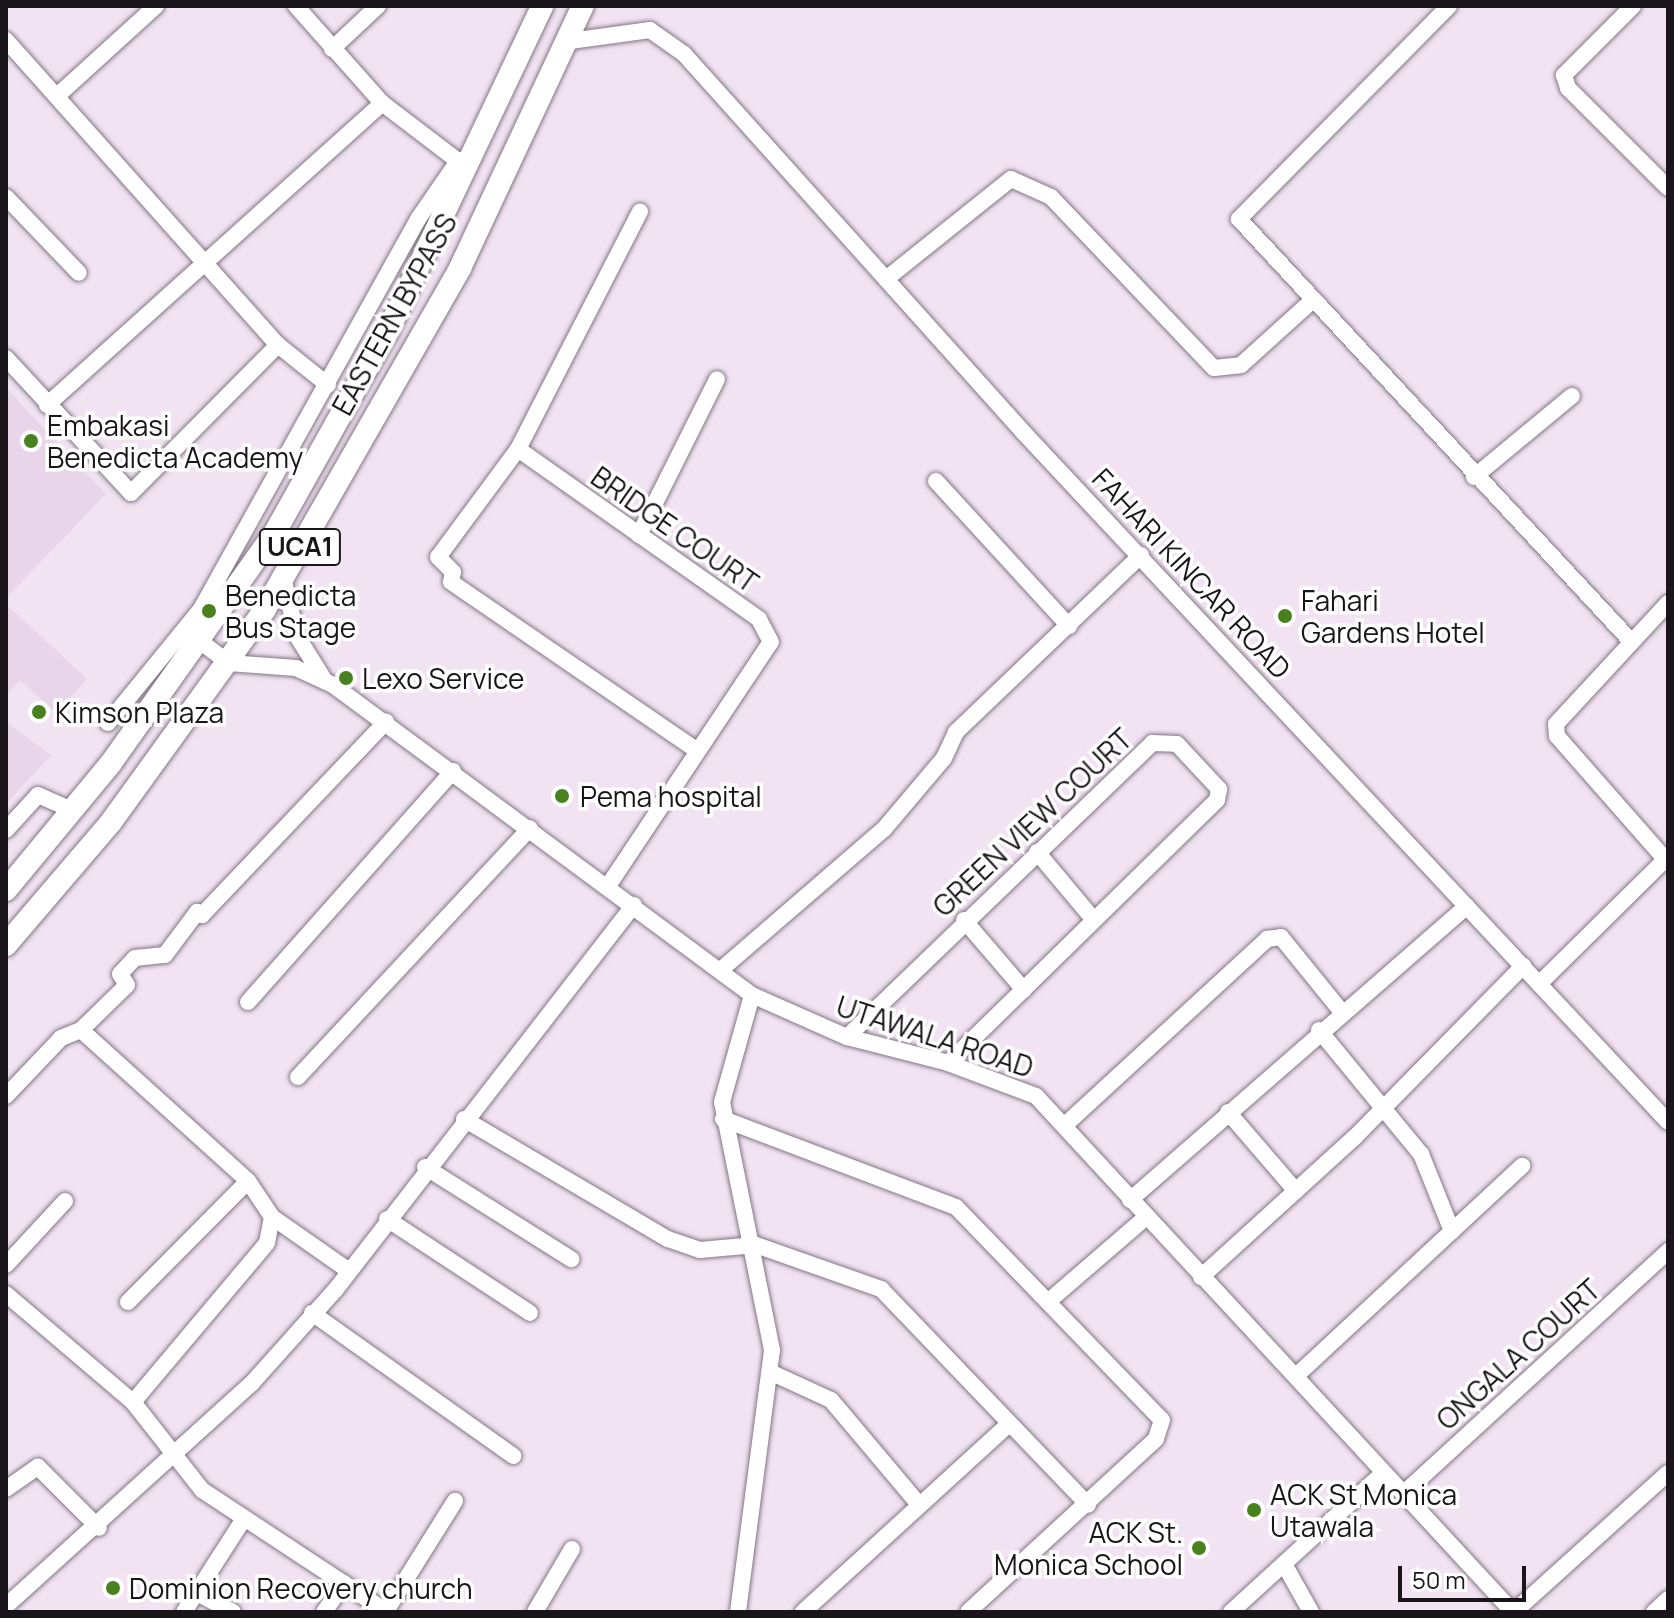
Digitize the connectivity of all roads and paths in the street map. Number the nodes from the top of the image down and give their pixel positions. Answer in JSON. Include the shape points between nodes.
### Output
{"nodes":[{"id":1,"x":156,"y":6,"type":"edge"},
{"id":2,"x":296,"y":6,"type":"edge"},
{"id":3,"x":378,"y":6,"type":"edge"},
{"id":4,"x":542,"y":6,"type":"edge"},
{"id":5,"x":583,"y":6,"type":"edge"},
{"id":6,"x":1449,"y":6,"type":"edge"},
{"id":7,"x":1633,"y":6,"type":"edge"},
{"id":8,"x":6,"y":40,"type":"edge"},
{"id":9,"x":570,"y":41,"type":"junction"},
{"id":10,"x":332,"y":49,"type":"junction"},
{"id":11,"x":57,"y":96,"type":"junction"},
{"id":12,"x":382,"y":103,"type":"junction"},
{"id":13,"x":466,"y":159,"type":"junction"},
{"id":14,"x":1668,"y":188,"type":"edge"},
{"id":15,"x":6,"y":197,"type":"edge"},
{"id":16,"x":640,"y":212,"type":"dead end"},
{"id":17,"x":202,"y":260,"type":"junction"},
{"id":18,"x":79,"y":273,"type":"dead end"},
{"id":19,"x":886,"y":279,"type":"junction"},
{"id":20,"x":1314,"y":299,"type":"junction"},
{"id":21,"x":362,"y":323,"type":"junction"},
{"id":22,"x":388,"y":331,"type":"junction"},
{"id":23,"x":278,"y":345,"type":"junction"},
{"id":24,"x":6,"y":358,"type":"edge"},
{"id":25,"x":717,"y":379,"type":"dead end"},
{"id":26,"x":328,"y":385,"type":"junction"},
{"id":27,"x":1572,"y":396,"type":"dead end"},
{"id":28,"x":47,"y":405,"type":"junction"},
{"id":29,"x":518,"y":449,"type":"junction"},
{"id":30,"x":1474,"y":477,"type":"junction"},
{"id":31,"x":936,"y":481,"type":"dead end"},
{"id":32,"x":639,"y":535,"type":"junction"},
{"id":33,"x":1141,"y":555,"type":"junction"},
{"id":34,"x":283,"y":577,"type":"junction"},
{"id":35,"x":1668,"y":603,"type":"edge"},
{"id":36,"x":1069,"y":626,"type":"junction"},
{"id":37,"x":1630,"y":640,"type":"junction"},
{"id":38,"x":201,"y":642,"type":"junction"},
{"id":39,"x":229,"y":663,"type":"junction"},
{"id":40,"x":326,"y":682,"type":"junction"},
{"id":41,"x":386,"y":722,"type":"junction"},
{"id":42,"x":108,"y":723,"type":"dead end"},
{"id":43,"x":696,"y":750,"type":"junction"},
{"id":44,"x":453,"y":771,"type":"junction"},
{"id":45,"x":72,"y":810,"type":"junction"},
{"id":46,"x":530,"y":828,"type":"junction"},
{"id":47,"x":6,"y":830,"type":"edge"},
{"id":48,"x":1037,"y":852,"type":"junction"},
{"id":49,"x":1666,"y":858,"type":"edge"},
{"id":50,"x":608,"y":886,"type":"junction"},
{"id":51,"x":6,"y":890,"type":"edge"},
{"id":52,"x":634,"y":905,"type":"junction"},
{"id":53,"x":1467,"y":906,"type":"junction"},
{"id":54,"x":1093,"y":919,"type":"junction"},
{"id":55,"x":964,"y":920,"type":"junction"},
{"id":56,"x":6,"y":945,"type":"edge"},
{"id":57,"x":1523,"y":966,"type":"junction"},
{"id":58,"x":724,"y":967,"type":"junction"},
{"id":59,"x":1539,"y":984,"type":"junction"},
{"id":60,"x":1024,"y":990,"type":"junction"},
{"id":61,"x":752,"y":995,"type":"junction"},
{"id":62,"x":248,"y":1002,"type":"dead end"},
{"id":63,"x":1341,"y":1011,"type":"junction"},
{"id":64,"x":81,"y":1030,"type":"junction"},
{"id":65,"x":1319,"y":1030,"type":"junction"},
{"id":66,"x":847,"y":1037,"type":"junction"},
{"id":67,"x":948,"y":1063,"type":"junction"},
{"id":68,"x":298,"y":1077,"type":"dead end"},
{"id":69,"x":6,"y":1096,"type":"edge"},
{"id":70,"x":1383,"y":1109,"type":"junction"},
{"id":71,"x":1228,"y":1112,"type":"junction"},
{"id":72,"x":464,"y":1119,"type":"junction"},
{"id":73,"x":723,"y":1119,"type":"junction"},
{"id":74,"x":1668,"y":1122,"type":"edge"},
{"id":75,"x":1065,"y":1125,"type":"junction"},
{"id":76,"x":1522,"y":1166,"type":"dead end"},
{"id":77,"x":425,"y":1167,"type":"junction"},
{"id":78,"x":248,"y":1181,"type":"junction"},
{"id":79,"x":1296,"y":1191,"type":"junction"},
{"id":80,"x":1130,"y":1200,"type":"junction"},
{"id":81,"x":65,"y":1201,"type":"dead end"},
{"id":82,"x":272,"y":1217,"type":"junction"},
{"id":83,"x":1145,"y":1218,"type":"junction"},
{"id":84,"x":387,"y":1219,"type":"junction"},
{"id":85,"x":1452,"y":1231,"type":"junction"},
{"id":86,"x":756,"y":1245,"type":"junction"},
{"id":87,"x":1668,"y":1251,"type":"edge"},
{"id":88,"x":571,"y":1259,"type":"dead end"},
{"id":89,"x":6,"y":1265,"type":"edge"},
{"id":90,"x":349,"y":1271,"type":"junction"},
{"id":91,"x":1201,"y":1277,"type":"junction"},
{"id":92,"x":6,"y":1294,"type":"edge"},
{"id":93,"x":1050,"y":1300,"type":"junction"},
{"id":94,"x":128,"y":1302,"type":"dead end"},
{"id":95,"x":312,"y":1313,"type":"junction"},
{"id":96,"x":530,"y":1313,"type":"dead end"},
{"id":97,"x":770,"y":1372,"type":"junction"},
{"id":98,"x":1296,"y":1376,"type":"junction"},
{"id":99,"x":133,"y":1402,"type":"junction"},
{"id":100,"x":1008,"y":1425,"type":"junction"},
{"id":101,"x":513,"y":1456,"type":"dead end"},
{"id":102,"x":175,"y":1459,"type":"junction"},
{"id":103,"x":1383,"y":1473,"type":"junction"},
{"id":104,"x":1668,"y":1473,"type":"edge"},
{"id":105,"x":6,"y":1489,"type":"edge"},
{"id":106,"x":1403,"y":1494,"type":"junction"},
{"id":107,"x":455,"y":1501,"type":"dead end"},
{"id":108,"x":917,"y":1502,"type":"junction"},
{"id":109,"x":1088,"y":1505,"type":"junction"},
{"id":110,"x":243,"y":1520,"type":"junction"},
{"id":111,"x":99,"y":1528,"type":"junction"},
{"id":112,"x":572,"y":1549,"type":"dead end"},
{"id":113,"x":1284,"y":1564,"type":"junction"},
{"id":114,"x":344,"y":1583,"type":"junction"},
{"id":115,"x":195,"y":1592,"type":"junction"},
{"id":116,"x":1668,"y":1599,"type":"edge"},
{"id":117,"x":6,"y":1606,"type":"edge"},
{"id":118,"x":184,"y":1612,"type":"edge"},
{"id":119,"x":233,"y":1612,"type":"edge"},
{"id":120,"x":324,"y":1612,"type":"edge"},
{"id":121,"x":386,"y":1612,"type":"edge"},
{"id":122,"x":535,"y":1612,"type":"edge"},
{"id":123,"x":738,"y":1612,"type":"edge"},
{"id":124,"x":803,"y":1612,"type":"edge"},
{"id":125,"x":968,"y":1612,"type":"edge"},
{"id":126,"x":1231,"y":1612,"type":"edge"},
{"id":127,"x":1311,"y":1612,"type":"edge"},
{"id":128,"x":1514,"y":1612,"type":"edge"},
{"id":129,"x":1654,"y":1612,"type":"edge"}],
"edges":[{"from":1,"to":11,"type":"street"},
{"from":2,"to":10,"type":"street"},
{"from":3,"to":10,"type":"street"},
{"from":4,"to":13,"type":"main road","name":"EASTERN BYPASS","number":"UCA1"},
{"from":5,"to":9,"type":"main road","name":"EASTERN BYPASS","number":"UCA1"},
{"from":6,"to":20,"type":"street","via":[[1242,211],[1243,230]]},
{"from":7,"to":14,"type":"street","via":[[1564,75],[1568,88]]},
{"from":8,"to":11,"type":"street"},
{"from":9,"to":19,"type":"street","name":"FAHARI KINCAR ROAD","via":[[650,30],[684,54]]},
{"from":9,"to":34,"type":"main road","name":"EASTERN BYPASS","number":"UCA1","via":[[531,108],[460,268]]},
{"from":10,"to":12,"type":"street"},
{"from":11,"to":17,"type":"street"},
{"from":12,"to":13,"type":"street"},
{"from":12,"to":17,"type":"street"},
{"from":13,"to":21,"type":"street"},
{"from":13,"to":22,"type":"main road","name":"EASTERN BYPASS","number":"UCA1"},
{"from":15,"to":18,"type":"street"},
{"from":16,"to":29,"type":"street"},
{"from":17,"to":23,"type":"street"},
{"from":17,"to":28,"type":"street"},
{"from":19,"to":20,"type":"street","via":[[1011,179],[1051,197],[1214,368],[1241,365]]},
{"from":19,"to":33,"type":"street","name":"FAHARI KINCAR ROAD"},
{"from":20,"to":30,"type":"street"},
{"from":21,"to":22,"type":"street"},
{"from":21,"to":26,"type":"street"},
{"from":22,"to":38,"type":"main road","name":"EASTERN BYPASS","number":"UCA1","via":[[274,534]]},
{"from":23,"to":26,"type":"street"},
{"from":23,"to":28,"type":"street","via":[[131,493]]},
{"from":24,"to":28,"type":"street"},
{"from":25,"to":32,"type":"street"},
{"from":26,"to":42,"type":"street","via":[[201,609]]},
{"from":27,"to":30,"type":"street"},
{"from":29,"to":32,"type":"street","name":"BRIDGE COURT"},
{"from":29,"to":43,"type":"street","via":[[438,557],[453,572],[451,582]]},
{"from":30,"to":37,"type":"street"},
{"from":31,"to":36,"type":"street"},
{"from":32,"to":43,"type":"street","name":"BRIDGE COURT","via":[[770,632],[771,642]]},
{"from":33,"to":36,"type":"street"},
{"from":33,"to":53,"type":"street","name":"FAHARI KINCAR ROAD"},
{"from":34,"to":39,"type":"main road","name":"EASTERN BYPASS","number":"UCA1"},
{"from":34,"to":40,"type":"street","via":[[297,636]]},
{"from":35,"to":37,"type":"street"},
{"from":36,"to":58,"type":"street","via":[[956,732],[944,758],[884,829]]},
{"from":37,"to":49,"type":"street","via":[[1563,711],[1557,736]]},
{"from":38,"to":39,"type":"street"},
{"from":38,"to":45,"type":"main road","name":"EASTERN BYPASS","number":"UCA1"},
{"from":39,"to":40,"type":"street","name":"UTAWALA ROAD","via":[[296,668]]},
{"from":39,"to":56,"type":"main road","name":"EASTERN BYPASS","number":"UCA1","via":[[111,822]]},
{"from":40,"to":41,"type":"street","name":"UTAWALA ROAD"},
{"from":41,"to":44,"type":"street","name":"UTAWALA ROAD"},
{"from":41,"to":64,"type":"street","via":[[202,915],[197,912],[165,955],[135,958],[120,974],[127,985]]},
{"from":43,"to":50,"type":"street","name":"BRIDGE COURT"},
{"from":44,"to":46,"type":"street","name":"UTAWALA ROAD"},
{"from":44,"to":62,"type":"street"},
{"from":45,"to":47,"type":"street","via":[[38,795]]},
{"from":45,"to":51,"type":"main road","name":"EASTERN BYPASS","number":"UCA1"},
{"from":46,"to":50,"type":"street","name":"UTAWALA ROAD"},
{"from":46,"to":68,"type":"street"},
{"from":48,"to":54,"type":"street"},
{"from":48,"to":54,"type":"street","name":"GREEN VIEW COURT","via":[[1161,740],[1177,744],[1219,789],[1217,800]]},
{"from":48,"to":55,"type":"street","name":"GREEN VIEW COURT"},
{"from":49,"to":59,"type":"street"},
{"from":50,"to":52,"type":"street","name":"UTAWALA ROAD"},
{"from":52,"to":58,"type":"street","name":"UTAWALA ROAD"},
{"from":52,"to":72,"type":"street"},
{"from":53,"to":57,"type":"street","name":"FAHARI KINCAR ROAD"},
{"from":53,"to":63,"type":"street"},
{"from":54,"to":60,"type":"street","name":"GREEN VIEW COURT"},
{"from":55,"to":60,"type":"street"},
{"from":55,"to":66,"type":"street","name":"GREEN VIEW COURT"},
{"from":57,"to":59,"type":"street","name":"FAHARI KINCAR ROAD"},
{"from":57,"to":70,"type":"street"},
{"from":58,"to":61,"type":"street","name":"UTAWALA ROAD"},
{"from":59,"to":74,"type":"street","name":"FAHARI KINCAR ROAD"},
{"from":60,"to":67,"type":"street","name":"GREEN VIEW COURT"},
{"from":61,"to":66,"type":"street","name":"UTAWALA ROAD"},
{"from":61,"to":73,"type":"street"},
{"from":63,"to":65,"type":"street"},
{"from":63,"to":75,"type":"street","via":[[1281,937],[1267,939]]},
{"from":64,"to":69,"type":"street","via":[[61,1038]]},
{"from":64,"to":78,"type":"street"},
{"from":65,"to":70,"type":"street"},
{"from":65,"to":71,"type":"street"},
{"from":66,"to":67,"type":"street","name":"UTAWALA ROAD"},
{"from":67,"to":75,"type":"street","name":"UTAWALA ROAD","via":[[1036,1096]]},
{"from":70,"to":79,"type":"street"},
{"from":70,"to":85,"type":"street","via":[[1421,1154]]},
{"from":71,"to":79,"type":"street"},
{"from":71,"to":80,"type":"street"},
{"from":72,"to":77,"type":"street"},
{"from":72,"to":86,"type":"street","via":[[657,1234],[700,1250]]},
{"from":73,"to":86,"type":"street"},
{"from":73,"to":93,"type":"street","via":[[956,1207]]},
{"from":75,"to":80,"type":"street","name":"UTAWALA ROAD"},
{"from":76,"to":85,"type":"street"},
{"from":77,"to":84,"type":"street"},
{"from":77,"to":88,"type":"street"},
{"from":78,"to":82,"type":"street"},
{"from":78,"to":94,"type":"street"},
{"from":79,"to":91,"type":"street"},
{"from":80,"to":83,"type":"street","name":"UTAWALA ROAD"},
{"from":81,"to":89,"type":"street"},
{"from":82,"to":90,"type":"street"},
{"from":82,"to":99,"type":"street","via":[[267,1243]]},
{"from":83,"to":91,"type":"street","name":"UTAWALA ROAD"},
{"from":83,"to":93,"type":"street"},
{"from":84,"to":90,"type":"street"},
{"from":84,"to":96,"type":"street"},
{"from":85,"to":98,"type":"street"},
{"from":86,"to":97,"type":"street"},
{"from":86,"to":100,"type":"street","via":[[881,1289]]},
{"from":87,"to":106,"type":"street","name":"ONGALA COURT"},
{"from":90,"to":95,"type":"street"},
{"from":91,"to":98,"type":"street","name":"UTAWALA ROAD"},
{"from":92,"to":99,"type":"street"},
{"from":93,"to":109,"type":"street","via":[[1162,1420],[1156,1439]]},
{"from":95,"to":101,"type":"street"},
{"from":95,"to":102,"type":"street"},
{"from":97,"to":108,"type":"street","via":[[831,1400]]},
{"from":97,"to":123,"type":"street"},
{"from":98,"to":103,"type":"street","name":"UTAWALA ROAD"},
{"from":99,"to":102,"type":"street"},
{"from":100,"to":108,"type":"street"},
{"from":100,"to":109,"type":"street"},
{"from":102,"to":110,"type":"street"},
{"from":102,"to":111,"type":"street"},
{"from":103,"to":106,"type":"street","name":"UTAWALA ROAD"},
{"from":103,"to":113,"type":"street"},
{"from":104,"to":128,"type":"street"},
{"from":105,"to":111,"type":"street","via":[[38,1467]]},
{"from":106,"to":128,"type":"street","name":"UTAWALA ROAD"},
{"from":107,"to":121,"type":"street"},
{"from":108,"to":124,"type":"street"},
{"from":109,"to":125,"type":"street"},
{"from":110,"to":114,"type":"street"},
{"from":110,"to":115,"type":"street"},
{"from":111,"to":117,"type":"street"},
{"from":112,"to":122,"type":"street"},
{"from":113,"to":126,"type":"street"},
{"from":113,"to":127,"type":"street"},
{"from":114,"to":120,"type":"street"},
{"from":114,"to":121,"type":"street"},
{"from":115,"to":118,"type":"street"},
{"from":115,"to":119,"type":"street"},
{"from":116,"to":129,"type":"street"}]}
